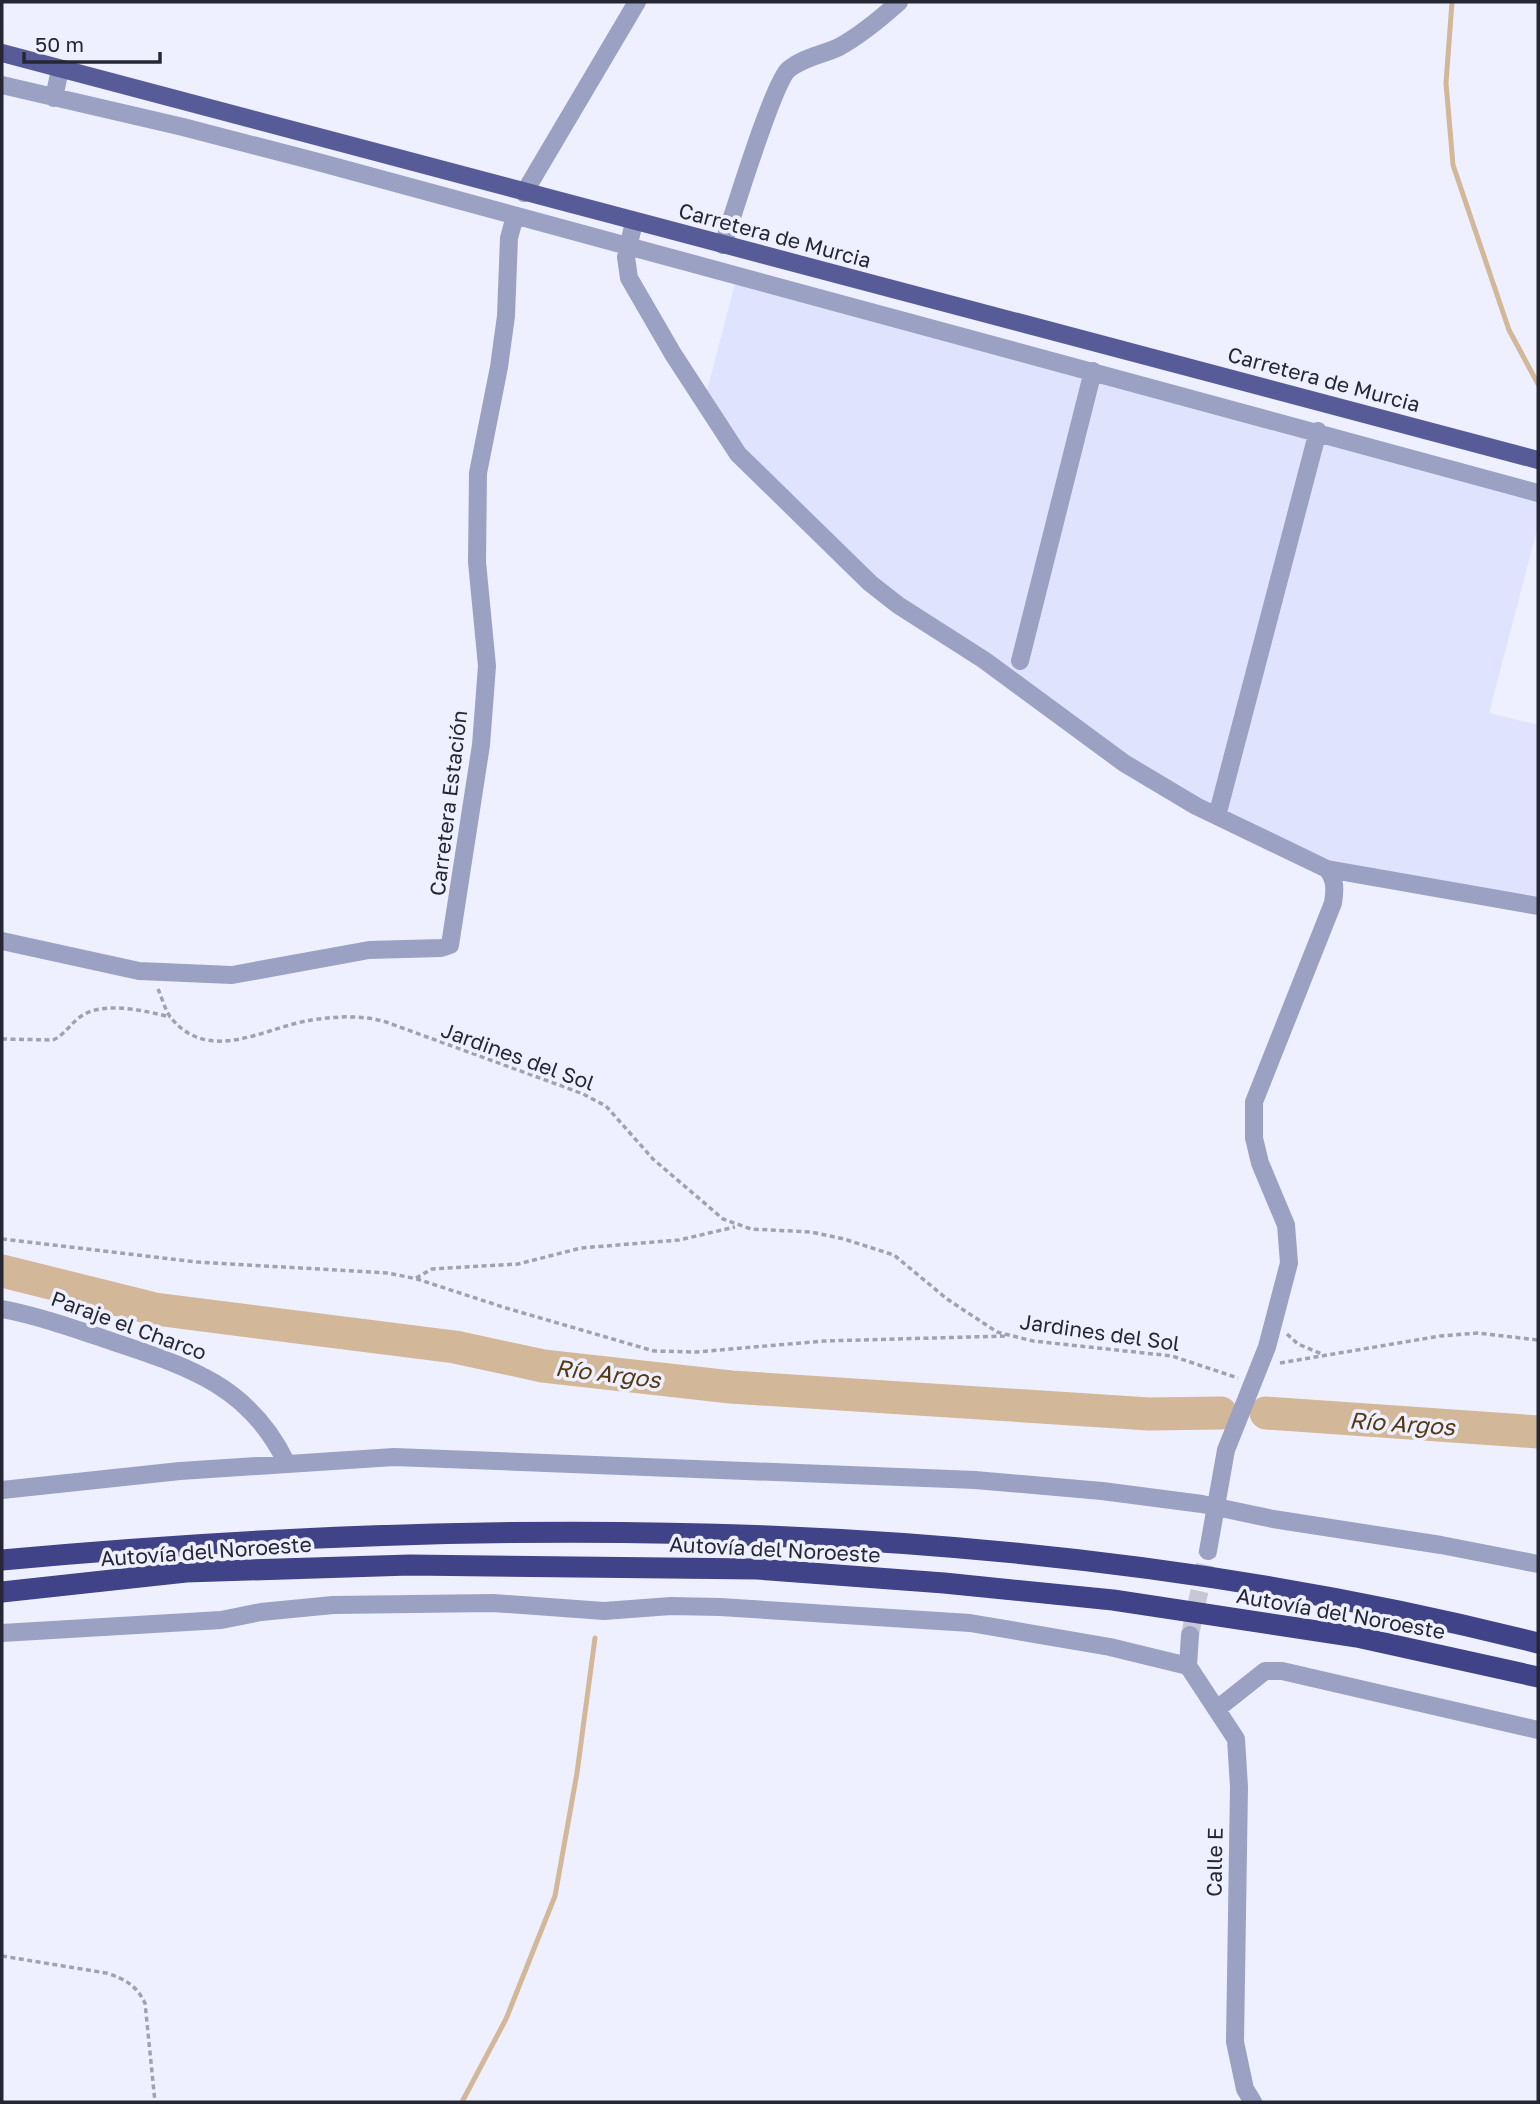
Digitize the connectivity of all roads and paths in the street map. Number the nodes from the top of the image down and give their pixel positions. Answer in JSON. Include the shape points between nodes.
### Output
{"nodes":[{"id":1,"x":636,"y":2,"type":"edge"},
{"id":2,"x":899,"y":2,"type":"edge"},
{"id":3,"x":2,"y":53,"type":"edge"},
{"id":4,"x":60,"y":69,"type":"junction"},
{"id":5,"x":2,"y":85,"type":"edge"},
{"id":6,"x":54,"y":98,"type":"junction"},
{"id":7,"x":247,"y":118,"type":"junction"},
{"id":8,"x":241,"y":142,"type":"junction"},
{"id":9,"x":524,"y":193,"type":"junction"},
{"id":10,"x":515,"y":216,"type":"junction"},
{"id":11,"x":634,"y":222,"type":"junction"},
{"id":12,"x":723,"y":245,"type":"junction"},
{"id":13,"x":628,"y":248,"type":"junction"},
{"id":14,"x":1093,"y":371,"type":"junction"},
{"id":15,"x":1318,"y":431,"type":"junction"},
{"id":16,"x":1538,"y":460,"type":"edge"},
{"id":17,"x":1538,"y":493,"type":"edge"},
{"id":18,"x":1020,"y":661,"type":"dead end"},
{"id":19,"x":1217,"y":816,"type":"junction"},
{"id":20,"x":1327,"y":869,"type":"junction"},
{"id":21,"x":1538,"y":906,"type":"edge"},
{"id":22,"x":2,"y":942,"type":"edge"},
{"id":23,"x":151,"y":972,"type":"junction"},
{"id":24,"x":170,"y":1017,"type":"junction"},
{"id":25,"x":2,"y":1039,"type":"edge"},
{"id":26,"x":737,"y":1226,"type":"junction"},
{"id":27,"x":2,"y":1239,"type":"edge"},
{"id":28,"x":415,"y":1278,"type":"junction"},
{"id":29,"x":2,"y":1309,"type":"edge"},
{"id":30,"x":1278,"y":1312,"type":"junction"},
{"id":31,"x":1012,"y":1335,"type":"junction"},
{"id":32,"x":1538,"y":1339,"type":"edge"},
{"id":33,"x":1324,"y":1355,"type":"junction"},
{"id":34,"x":1260,"y":1366,"type":"junction"},
{"id":35,"x":1253,"y":1383,"type":"junction"},
{"id":36,"x":286,"y":1462,"type":"junction"},
{"id":37,"x":2,"y":1490,"type":"edge"},
{"id":38,"x":1216,"y":1507,"type":"junction"},
{"id":39,"x":1208,"y":1551,"type":"tunnel mouth"},
{"id":40,"x":2,"y":1559,"type":"edge"},
{"id":41,"x":1538,"y":1564,"type":"edge"},
{"id":42,"x":2,"y":1592,"type":"edge"},
{"id":43,"x":2,"y":1633,"type":"edge"},
{"id":44,"x":1190,"y":1635,"type":"tunnel mouth"},
{"id":45,"x":1538,"y":1643,"type":"edge"},
{"id":46,"x":1188,"y":1666,"type":"junction"},
{"id":47,"x":1538,"y":1678,"type":"edge"},
{"id":48,"x":1217,"y":1709,"type":"junction"},
{"id":49,"x":1538,"y":1730,"type":"edge"},
{"id":50,"x":2,"y":1956,"type":"edge"},
{"id":51,"x":155,"y":2102,"type":"edge"},
{"id":52,"x":1253,"y":2102,"type":"edge"}],
"edges":[{"from":1,"to":9,"type":"street"},
{"from":2,"to":12,"type":"street","via":[[837,48],[787,70]]},
{"from":3,"to":4,"type":"main road","name":"Carretera de Murcia"},
{"from":4,"to":6,"type":"street"},
{"from":4,"to":7,"type":"main road","name":"Carretera de Murcia"},
{"from":5,"to":6,"type":"street"},
{"from":6,"to":8,"type":"street"},
{"from":7,"to":8,"type":"street"},
{"from":7,"to":9,"type":"main road","name":"Carretera de Murcia"},
{"from":8,"to":10,"type":"street"},
{"from":9,"to":11,"type":"main road","name":"Carretera de Murcia"},
{"from":10,"to":13,"type":"street"},
{"from":10,"to":23,"type":"street","name":"Carretera Estación","via":[[509,238],[499,367],[478,473],[477,562],[487,666],[478,771],[452,941],[441,948],[369,950],[232,975]]},
{"from":11,"to":12,"type":"main road","name":"Carretera de Murcia"},
{"from":11,"to":13,"type":"street"},
{"from":12,"to":16,"type":"main road","name":"Carretera de Murcia"},
{"from":13,"to":14,"type":"street"},
{"from":13,"to":19,"type":"street","via":[[627,268],[637,293],[738,454],[870,583],[1124,764]]},
{"from":14,"to":15,"type":"street"},
{"from":14,"to":18,"type":"street"},
{"from":15,"to":17,"type":"street"},
{"from":15,"to":19,"type":"street"},
{"from":19,"to":20,"type":"street"},
{"from":20,"to":21,"type":"street"},
{"from":20,"to":30,"type":"street","via":[[1334,882],[1333,903],[1262,1077],[1252,1119],[1260,1163],[1286,1225],[1290,1247]]},
{"from":22,"to":23,"type":"street","name":"Carretera Estación"},
{"from":23,"to":24,"type":"path"},
{"from":24,"to":25,"type":"path","via":[[95,1010],[53,1040]]},
{"from":24,"to":26,"type":"path","name":"Jardines del Sol","via":[[191,1034],[222,1042],[311,1020],[363,1015],[512,1067],[606,1106],[653,1159]]},
{"from":26,"to":28,"type":"path","via":[[679,1240],[581,1248],[518,1264],[432,1269]]},
{"from":26,"to":31,"type":"path","name":"Jardines del Sol","via":[[811,1233],[894,1255],[981,1323]]},
{"from":27,"to":28,"type":"path","via":[[157,1258]]},
{"from":28,"to":31,"type":"path","via":[[654,1351]]},
{"from":29,"to":36,"type":"street","name":"Paraje el Charco","via":[[194,1369],[224,1387],[257,1416]]},
{"from":30,"to":33,"type":"path","via":[[1288,1336]]},
{"from":30,"to":34,"type":"street"},
{"from":31,"to":35,"type":"path","name":"Jardines del Sol","via":[[1172,1356]]},
{"from":32,"to":33,"type":"path","via":[[1465,1334]]},
{"from":33,"to":34,"type":"path"},
{"from":34,"to":35,"type":"street"},
{"from":35,"to":38,"type":"street","via":[[1226,1450]]},
{"from":36,"to":37,"type":"street"},
{"from":36,"to":38,"type":"street","via":[[394,1457],[975,1480]]},
{"from":38,"to":39,"type":"street"},
{"from":38,"to":41,"type":"street"},
{"from":40,"to":45,"type":"highway","name":"Autovía del Noroeste","via":[[186,1543],[450,1533],[618,1532],[810,1539],[1170,1569],[1450,1620]]},
{"from":42,"to":47,"type":"highway","name":"Autovía del Noroeste","via":[[186,1572],[410,1565],[757,1569],[1113,1600],[1357,1637]]},
{"from":43,"to":46,"type":"street","via":[[222,1620],[333,1605],[494,1603],[604,1611],[720,1607],[970,1623],[1110,1647]]},
{"from":44,"to":46,"type":"street"},
{"from":46,"to":48,"type":"street","name":"Calle E"},
{"from":48,"to":49,"type":"street","via":[[1265,1671],[1282,1671]]},
{"from":48,"to":52,"type":"street","name":"Calle E","via":[[1236,1739],[1236,2042],[1245,2089]]},
{"from":50,"to":51,"type":"path","via":[[106,1973],[138,1989],[145,2003]]}]}
